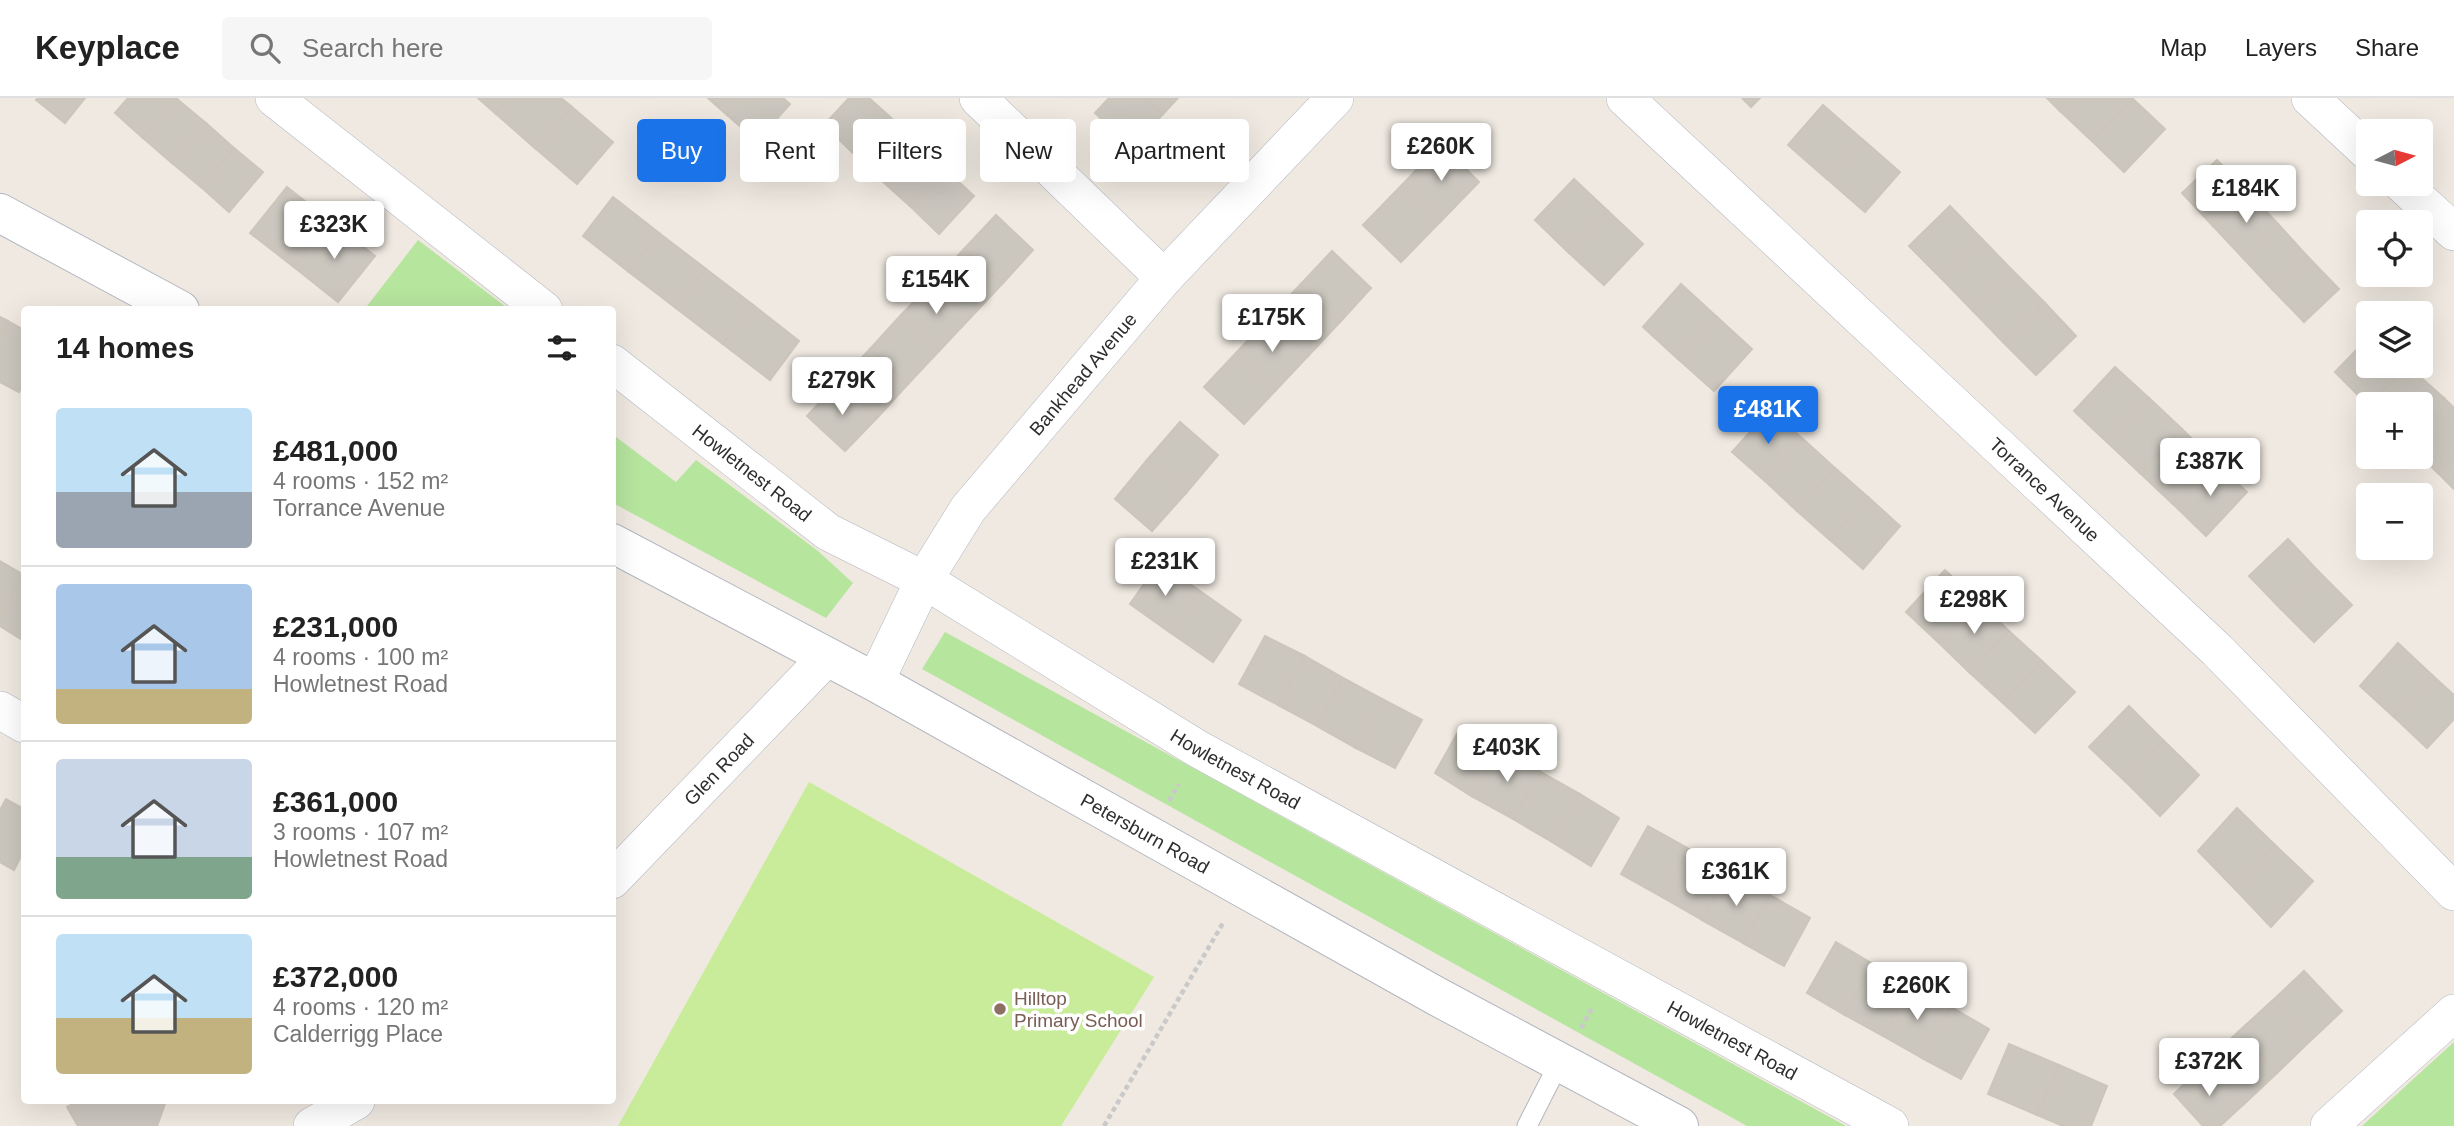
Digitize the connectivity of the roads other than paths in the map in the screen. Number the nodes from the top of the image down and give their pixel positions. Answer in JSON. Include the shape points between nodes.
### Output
{"nodes":[{"id":1,"x":274,"y":98,"type":"edge"},
{"id":2,"x":978,"y":98,"type":"edge"},
{"id":3,"x":1335,"y":98,"type":"edge"},
{"id":4,"x":1625,"y":98,"type":"edge"},
{"id":5,"x":2310,"y":98,"type":"edge"},
{"id":6,"x":2356,"y":141,"type":"edge"},
{"id":7,"x":2415,"y":196,"type":"edge"},
{"id":8,"x":0,"y":213,"type":"edge"},
{"id":9,"x":2454,"y":232,"type":"edge"},
{"id":10,"x":1164,"y":278,"type":"junction"},
{"id":11,"x":173,"y":306,"type":"edge"},
{"id":12,"x":539,"y":306,"type":"edge"},
{"id":13,"x":616,"y":366,"type":"edge"},
{"id":14,"x":616,"y":545,"type":"edge"},
{"id":15,"x":924,"y":580,"type":"junction"},
{"id":16,"x":826,"y":658,"type":"junction"},
{"id":17,"x":874,"y":682,"type":"junction"},
{"id":18,"x":0,"y":710,"type":"edge"},
{"id":19,"x":21,"y":722,"type":"edge"},
{"id":20,"x":616,"y":876,"type":"edge"},
{"id":21,"x":2454,"y":892,"type":"edge"},
{"id":22,"x":2454,"y":1013,"type":"edge"},
{"id":23,"x":1560,"y":1061,"type":"junction"},
{"id":24,"x":348,"y":1104,"type":"edge"},
{"id":25,"x":311,"y":1117,"type":"edge"},
{"id":26,"x":1527,"y":1126,"type":"edge"},
{"id":27,"x":1679,"y":1126,"type":"edge"},
{"id":28,"x":1890,"y":1126,"type":"edge"},
{"id":29,"x":2329,"y":1126,"type":"edge"}],
"edges":[{"from":1,"to":12,"type":"street"},
{"from":2,"to":10,"type":"street"},
{"from":3,"to":10,"type":"street","name":"Bankhead Avenue"},
{"from":4,"to":21,"type":"street","name":"Torrance Avenue","via":[[2217,650]]},
{"from":5,"to":6,"type":"street"},
{"from":7,"to":9,"type":"street"},
{"from":8,"to":11,"type":"main road"},
{"from":10,"to":15,"type":"street","name":"Bankhead Avenue","via":[[968,509]]},
{"from":13,"to":15,"type":"street","name":"Howletnest Road","via":[[828,532]]},
{"from":14,"to":16,"type":"main road","name":"Petersburn Road"},
{"from":15,"to":17,"type":"street","name":"Bankhead Avenue"},
{"from":15,"to":28,"type":"street","name":"Howletnest Road","via":[[1198,750]]},
{"from":16,"to":17,"type":"main road","name":"Petersburn Road"},
{"from":16,"to":20,"type":"street","name":"Glen Road"},
{"from":17,"to":23,"type":"main road","name":"Petersburn Road"},
{"from":18,"to":19,"type":"street"},
{"from":22,"to":29,"type":"street"},
{"from":23,"to":26,"type":"lane"},
{"from":23,"to":27,"type":"main road","name":"Petersburn Road"},
{"from":24,"to":25,"type":"street"}]}
